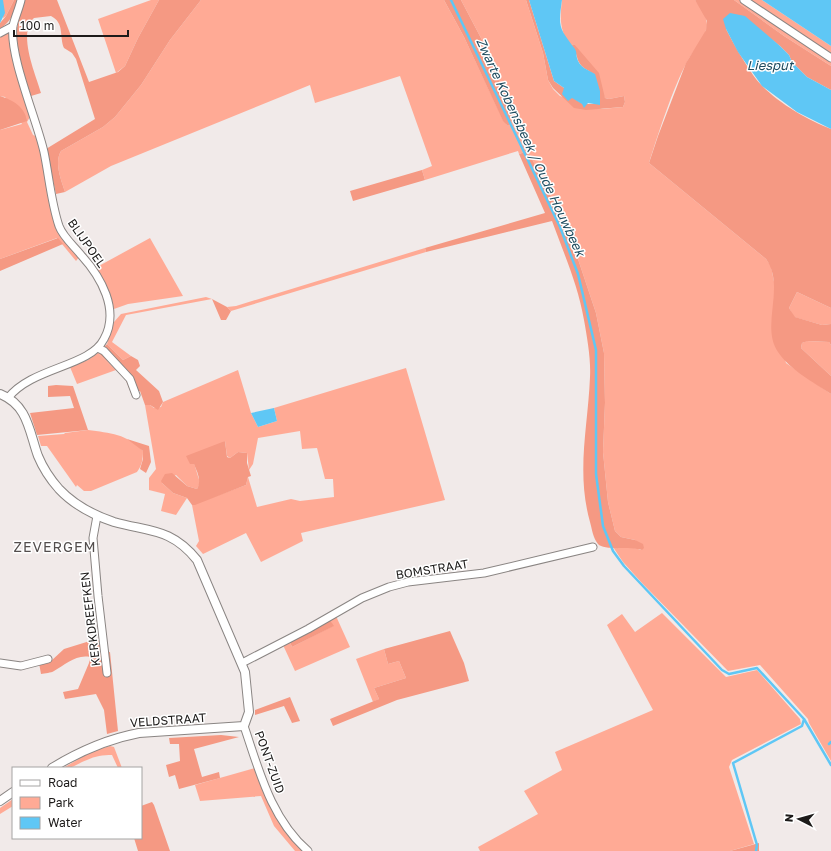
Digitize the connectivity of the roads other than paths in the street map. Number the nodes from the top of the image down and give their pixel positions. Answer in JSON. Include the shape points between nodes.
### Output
{"nodes":[{"id":1,"x":21,"y":0,"type":"edge"},
{"id":2,"x":744,"y":0,"type":"edge"},
{"id":3,"x":13,"y":26,"type":"junction"},
{"id":4,"x":0,"y":33,"type":"edge"},
{"id":5,"x":831,"y":58,"type":"edge"},
{"id":6,"x":98,"y":348,"type":"junction"},
{"id":7,"x":0,"y":394,"type":"edge"},
{"id":8,"x":136,"y":394,"type":"dead end"},
{"id":9,"x":8,"y":398,"type":"junction"},
{"id":10,"x":98,"y":516,"type":"junction"},
{"id":11,"x":594,"y":547,"type":"dead end"},
{"id":12,"x":48,"y":659,"type":"dead end"},
{"id":13,"x":0,"y":663,"type":"edge"},
{"id":14,"x":242,"y":663,"type":"junction"},
{"id":15,"x":108,"y":672,"type":"dead end"},
{"id":16,"x":244,"y":726,"type":"junction"},
{"id":17,"x":54,"y":767,"type":"edge"},
{"id":18,"x":12,"y":793,"type":"edge"},
{"id":19,"x":0,"y":800,"type":"edge"},
{"id":20,"x":308,"y":851,"type":"edge"}],
"edges":[{"from":1,"to":3,"type":"street","name":"BLIJPOEL"},
{"from":2,"to":5,"type":"street"},
{"from":3,"to":4,"type":"street"},
{"from":3,"to":6,"type":"street","name":"BLIJPOEL","via":[[16,56],[44,151],[60,227],[94,269],[109,302],[111,324]]},
{"from":6,"to":8,"type":"street","via":[[104,351],[130,379]]},
{"from":6,"to":9,"type":"street","name":"BLIJPOEL","via":[[86,357],[27,381]]},
{"from":7,"to":9,"type":"street","name":"PONT-ZUID"},
{"from":9,"to":10,"type":"street","name":"PONT-ZUID","via":[[21,409],[28,420],[38,456],[51,479],[70,500]]},
{"from":10,"to":14,"type":"street","name":"PONT-ZUID","via":[[161,532],[182,543],[197,560]]},
{"from":10,"to":15,"type":"street","name":"KERKDREEFKEN","via":[[93,538]]},
{"from":11,"to":14,"type":"street","name":"BOMSTRAAT","via":[[484,573],[408,582],[390,587],[362,598],[308,630]]},
{"from":12,"to":13,"type":"street","via":[[21,666]]},
{"from":14,"to":16,"type":"street","name":"PONT-ZUID","via":[[249,712]]},
{"from":16,"to":17,"type":"street","name":"VELDSTRAAT","via":[[138,733],[76,753]]},
{"from":16,"to":20,"type":"street","name":"PONT-ZUID","via":[[275,808],[296,840]]},
{"from":18,"to":19,"type":"street"}]}
